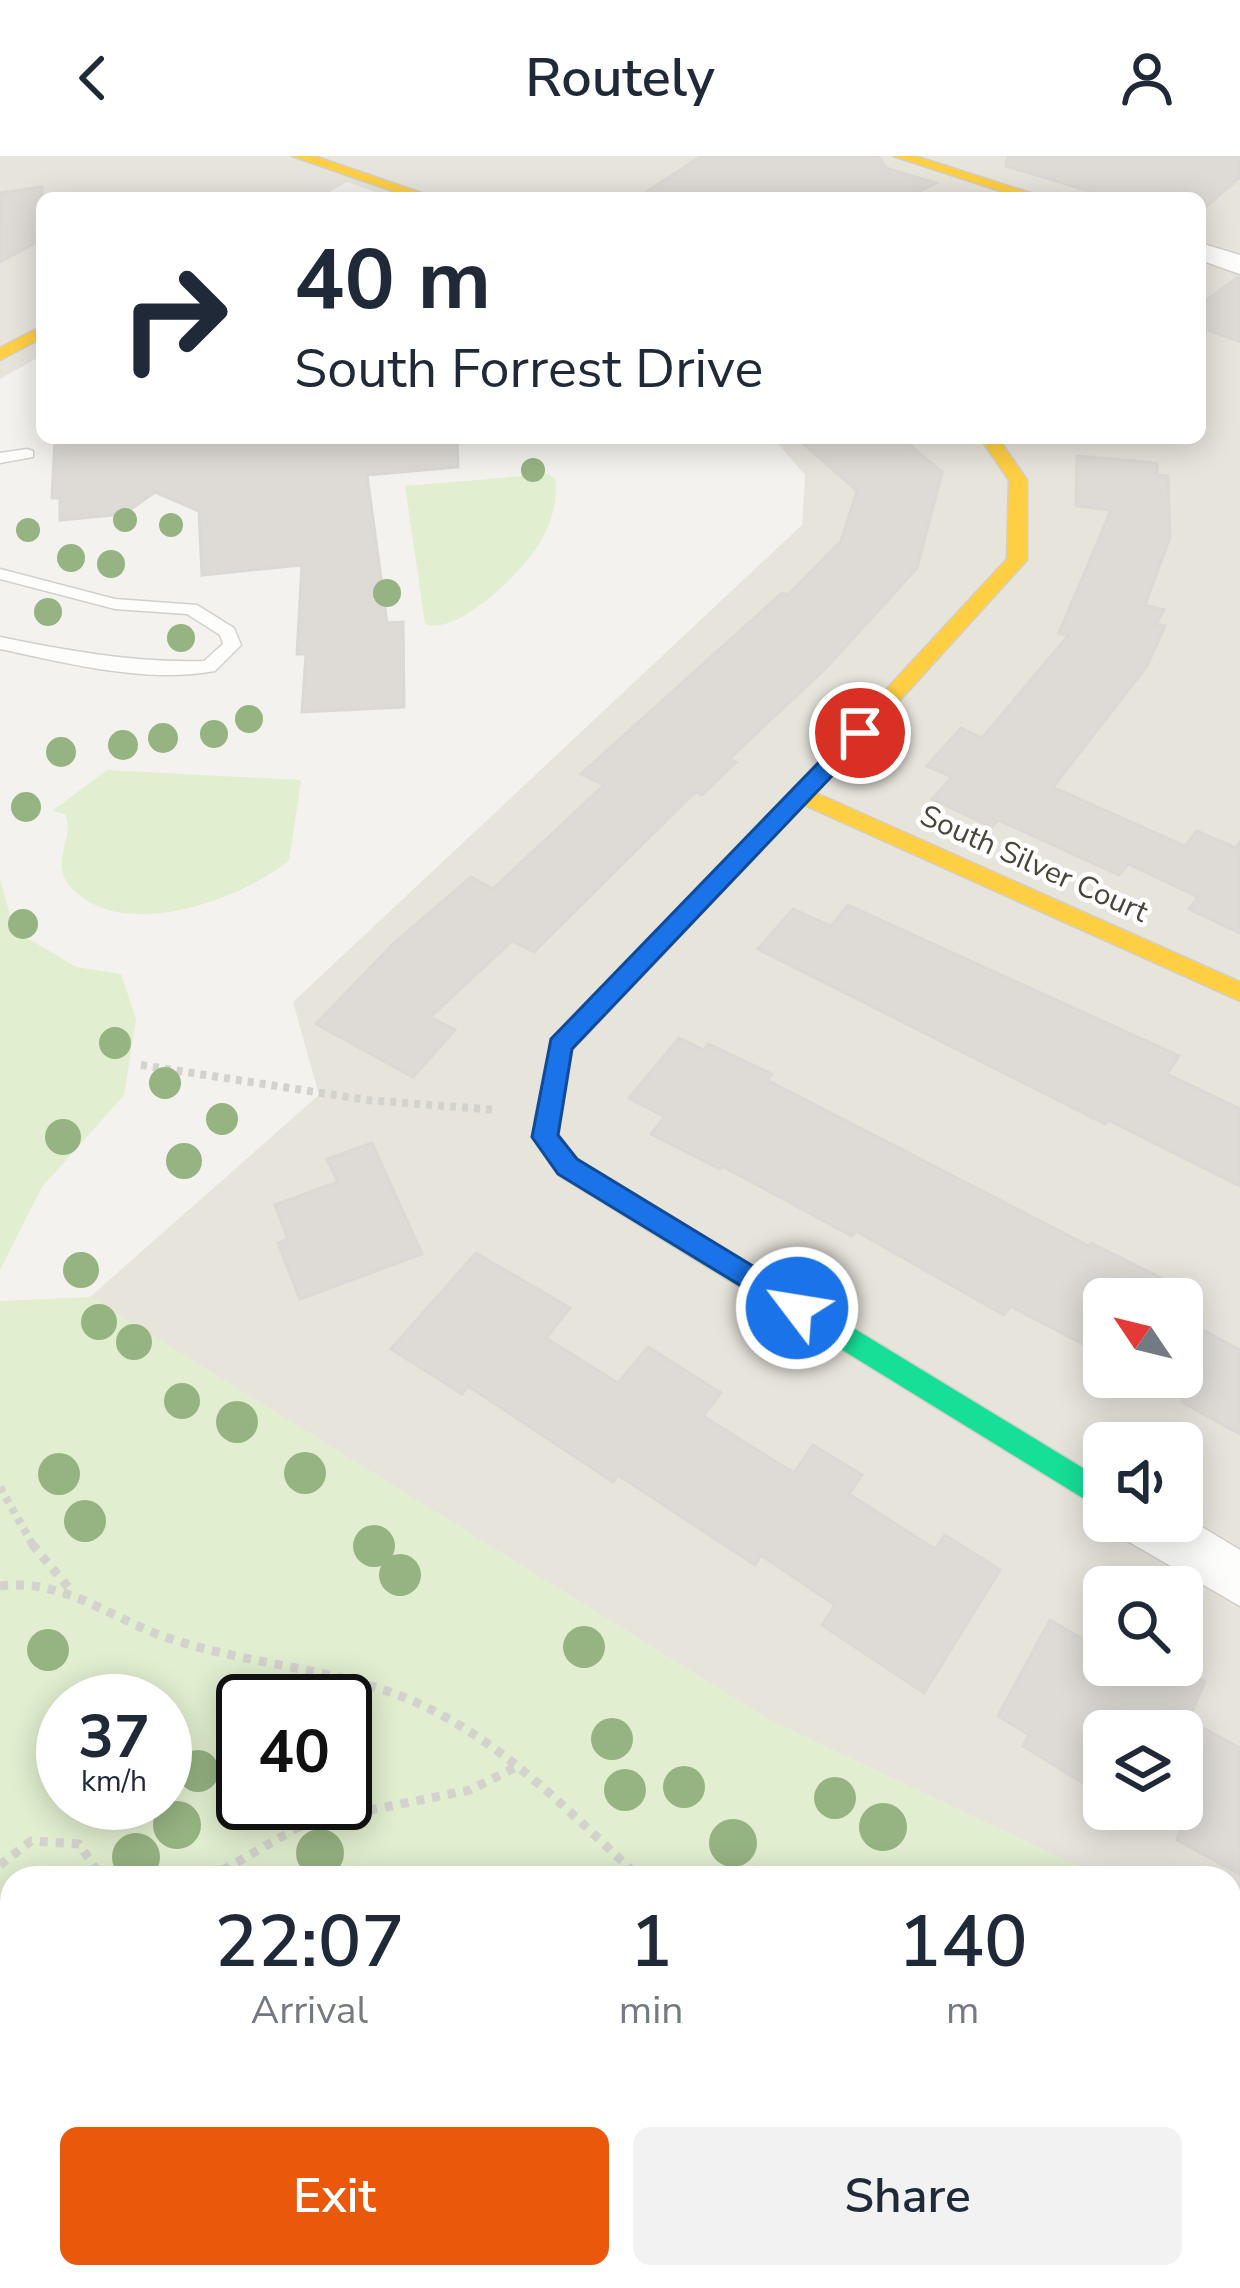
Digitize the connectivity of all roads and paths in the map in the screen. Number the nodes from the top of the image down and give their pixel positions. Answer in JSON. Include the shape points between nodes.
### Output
{"nodes":[{"id":1,"x":299,"y":156,"type":"edge"},
{"id":2,"x":900,"y":156,"type":"edge"},
{"id":3,"x":342,"y":162,"type":"edge"},
{"id":4,"x":296,"y":188,"type":"dead end"},
{"id":5,"x":414,"y":192,"type":"edge"},
{"id":6,"x":1018,"y":192,"type":"edge"},
{"id":7,"x":1206,"y":252,"type":"edge"},
{"id":8,"x":1240,"y":265,"type":"edge"},
{"id":9,"x":36,"y":334,"type":"edge"},
{"id":10,"x":0,"y":355,"type":"edge"},
{"id":11,"x":993,"y":444,"type":"edge"},
{"id":12,"x":27,"y":454,"type":"dead end"},
{"id":13,"x":0,"y":458,"type":"edge"},
{"id":14,"x":0,"y":574,"type":"edge"},
{"id":15,"x":0,"y":643,"type":"edge"},
{"id":16,"x":801,"y":796,"type":"junction"},
{"id":17,"x":1240,"y":992,"type":"edge"},
{"id":18,"x":141,"y":1065,"type":"dead end"},
{"id":19,"x":548,"y":1115,"type":"junction"},
{"id":20,"x":1083,"y":1484,"type":"edge"},
{"id":21,"x":0,"y":1486,"type":"edge"},
{"id":22,"x":1178,"y":1542,"type":"edge"},
{"id":23,"x":1240,"y":1580,"type":"edge"},
{"id":24,"x":0,"y":1586,"type":"edge"},
{"id":25,"x":69,"y":1588,"type":"junction"},
{"id":26,"x":520,"y":1765,"type":"junction"},
{"id":27,"x":0,"y":1865,"type":"edge"},
{"id":28,"x":94,"y":1866,"type":"edge"},
{"id":29,"x":229,"y":1866,"type":"edge"},
{"id":30,"x":627,"y":1866,"type":"edge"}],
"edges":[{"from":1,"to":3,"type":"street"},
{"from":2,"to":6,"type":"street"},
{"from":3,"to":4,"type":"street"},
{"from":3,"to":5,"type":"street"},
{"from":7,"to":8,"type":"street"},
{"from":9,"to":10,"type":"street"},
{"from":11,"to":16,"type":"street","via":[[1018,479],[1017,560]]},
{"from":12,"to":13,"type":"lane"},
{"from":14,"to":15,"type":"lane","via":[[115,604],[191,609],[228,632],[232,644],[209,667],[178,668],[104,665]]},
{"from":16,"to":17,"type":"street","name":"South Silver Court"},
{"from":16,"to":19,"type":"street","via":[[560,1046]]},
{"from":18,"to":19,"type":"path","via":[[367,1100]]},
{"from":19,"to":20,"type":"street","via":[[545,1137],[567,1167]]},
{"from":21,"to":25,"type":"path","via":[[38,1555]]},
{"from":22,"to":23,"type":"street"},
{"from":24,"to":25,"type":"path"},
{"from":25,"to":26,"type":"path","via":[[93,1607],[171,1639],[413,1701]]},
{"from":26,"to":29,"type":"path","via":[[460,1794],[304,1823]]},
{"from":26,"to":30,"type":"path"},
{"from":27,"to":28,"type":"path","via":[[32,1841],[79,1844]]}]}
